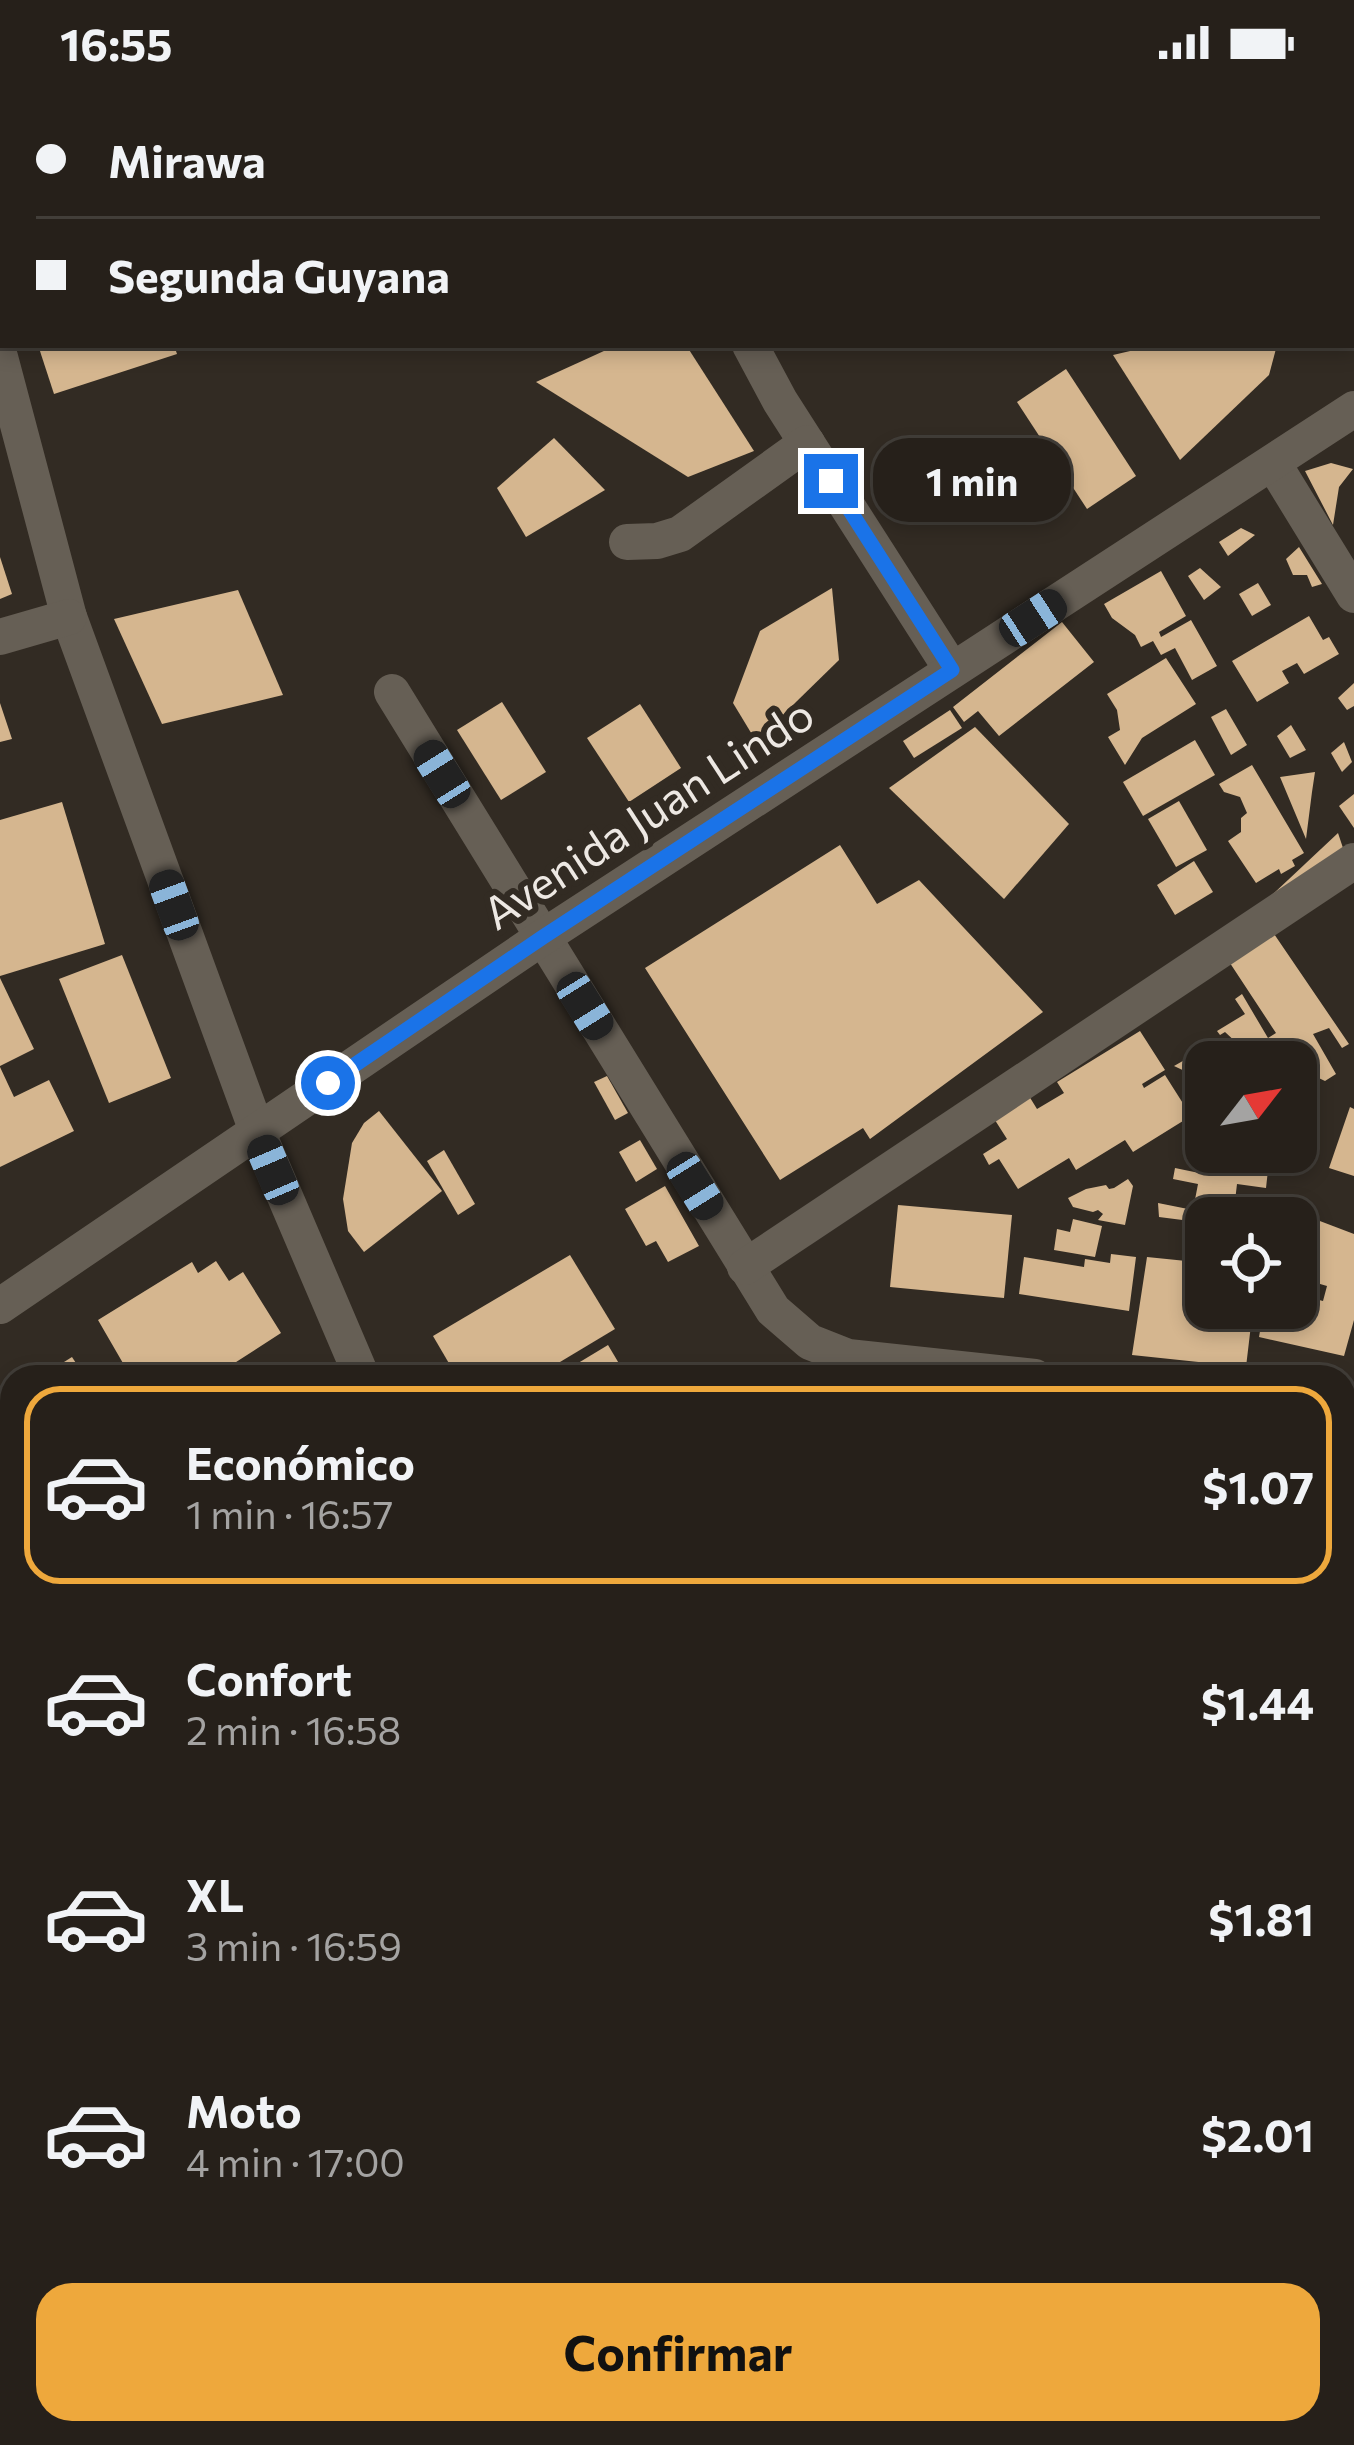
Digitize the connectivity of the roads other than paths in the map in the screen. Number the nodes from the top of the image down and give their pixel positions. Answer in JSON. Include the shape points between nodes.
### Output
{"nodes":[{"id":1,"x":752,"y":348,"type":"edge"},
{"id":2,"x":0,"y":357,"type":"edge"},
{"id":3,"x":1351,"y":417,"type":"edge"},
{"id":4,"x":807,"y":443,"type":"junction"},
{"id":5,"x":1274,"y":463,"type":"junction"},
{"id":6,"x":627,"y":542,"type":"dead end"},
{"id":7,"x":1354,"y":595,"type":"edge"},
{"id":8,"x":69,"y":617,"type":"junction"},
{"id":9,"x":0,"y":637,"type":"edge"},
{"id":10,"x":952,"y":670,"type":"junction"},
{"id":11,"x":392,"y":692,"type":"dead end"},
{"id":12,"x":1354,"y":862,"type":"edge"},
{"id":13,"x":543,"y":937,"type":"junction"},
{"id":14,"x":257,"y":1131,"type":"junction"},
{"id":15,"x":745,"y":1267,"type":"junction"},
{"id":16,"x":0,"y":1306,"type":"edge"},
{"id":17,"x":348,"y":1365,"type":"edge"},
{"id":18,"x":923,"y":1365,"type":"edge"}],
"edges":[{"from":1,"to":4,"type":"street"},
{"from":2,"to":8,"type":"street"},
{"from":3,"to":5,"type":"street","name":"Avenida Juan Lindo"},
{"from":4,"to":6,"type":"street","via":[[680,534]]},
{"from":4,"to":10,"type":"street"},
{"from":5,"to":7,"type":"street"},
{"from":5,"to":10,"type":"street","name":"Avenida Juan Lindo"},
{"from":8,"to":9,"type":"street"},
{"from":8,"to":14,"type":"street"},
{"from":10,"to":13,"type":"street","name":"Avenida Juan Lindo"},
{"from":11,"to":13,"type":"street"},
{"from":12,"to":15,"type":"street"},
{"from":13,"to":14,"type":"street","name":"Avenida Juan Lindo"},
{"from":13,"to":15,"type":"street"},
{"from":14,"to":16,"type":"street","name":"Avenida Juan Lindo"},
{"from":14,"to":17,"type":"street"},
{"from":15,"to":18,"type":"street","via":[[773,1310],[810,1342],[848,1357]]}]}
